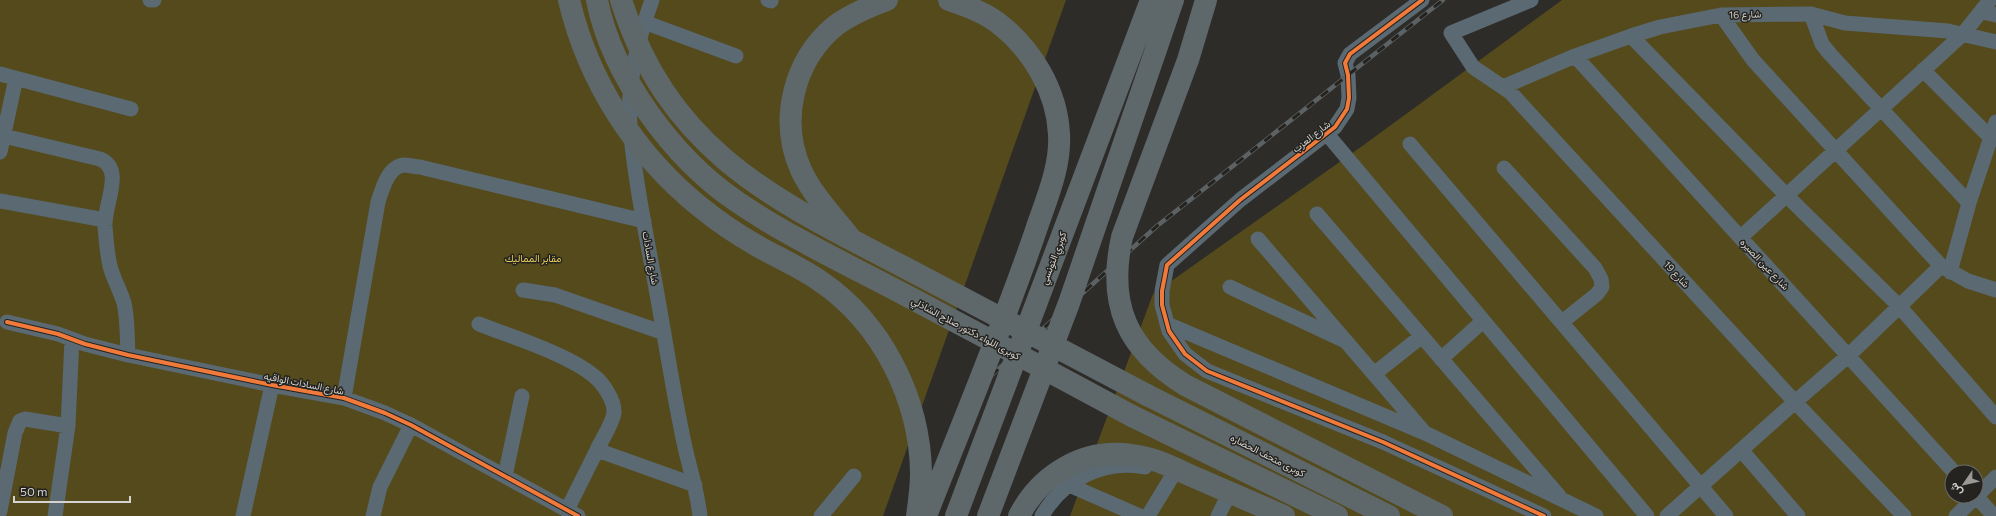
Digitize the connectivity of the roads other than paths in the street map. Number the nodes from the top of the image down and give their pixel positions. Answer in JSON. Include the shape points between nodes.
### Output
{"nodes":[{"id":1,"x":150,"y":0,"type":"edge"},
{"id":2,"x":154,"y":0,"type":"edge"},
{"id":3,"x":569,"y":0,"type":"edge"},
{"id":4,"x":597,"y":0,"type":"edge"},
{"id":5,"x":621,"y":0,"type":"edge"},
{"id":6,"x":652,"y":0,"type":"edge"},
{"id":7,"x":886,"y":0,"type":"edge"},
{"id":8,"x":949,"y":0,"type":"edge"},
{"id":9,"x":1151,"y":0,"type":"edge"},
{"id":10,"x":1173,"y":0,"type":"edge"},
{"id":11,"x":1206,"y":0,"type":"edge"},
{"id":12,"x":1422,"y":0,"type":"edge"},
{"id":13,"x":1531,"y":0,"type":"edge"},
{"id":14,"x":1989,"y":9,"type":"edge"},
{"id":15,"x":1811,"y":14,"type":"junction"},
{"id":16,"x":1721,"y":15,"type":"junction"},
{"id":17,"x":644,"y":22,"type":"junction"},
{"id":18,"x":1963,"y":34,"type":"junction"},
{"id":19,"x":1630,"y":36,"type":"junction"},
{"id":20,"x":1996,"y":42,"type":"edge"},
{"id":21,"x":736,"y":56,"type":"dead end"},
{"id":22,"x":1575,"y":56,"type":"junction"},
{"id":23,"x":1924,"y":70,"type":"junction"},
{"id":24,"x":0,"y":74,"type":"edge"},
{"id":25,"x":16,"y":78,"type":"junction"},
{"id":26,"x":1503,"y":87,"type":"junction"},
{"id":27,"x":131,"y":109,"type":"dead end"},
{"id":28,"x":1881,"y":109,"type":"junction"},
{"id":29,"x":1996,"y":122,"type":"edge"},
{"id":30,"x":1327,"y":134,"type":"junction"},
{"id":31,"x":2,"y":136,"type":"edge"},
{"id":32,"x":1991,"y":138,"type":"junction"},
{"id":33,"x":1410,"y":144,"type":"dead end"},
{"id":34,"x":0,"y":152,"type":"edge"},
{"id":35,"x":1835,"y":152,"type":"junction"},
{"id":36,"x":1504,"y":168,"type":"dead end"},
{"id":37,"x":1787,"y":196,"type":"junction"},
{"id":38,"x":0,"y":201,"type":"edge"},
{"id":39,"x":1969,"y":203,"type":"junction"},
{"id":40,"x":1317,"y":214,"type":"dead end"},
{"id":41,"x":105,"y":220,"type":"junction"},
{"id":42,"x":644,"y":221,"type":"junction"},
{"id":43,"x":1741,"y":238,"type":"junction"},
{"id":44,"x":851,"y":239,"type":"junction"},
{"id":45,"x":1258,"y":239,"type":"dead end"},
{"id":46,"x":1946,"y":269,"type":"junction"},
{"id":47,"x":1230,"y":288,"type":"dead end"},
{"id":48,"x":523,"y":290,"type":"dead end"},
{"id":49,"x":1996,"y":290,"type":"edge"},
{"id":50,"x":1899,"y":306,"type":"junction"},
{"id":51,"x":1483,"y":321,"type":"junction"},
{"id":52,"x":7,"y":322,"type":"dead end"},
{"id":53,"x":1562,"y":322,"type":"junction"},
{"id":54,"x":479,"y":324,"type":"dead end"},
{"id":55,"x":1167,"y":324,"type":"junction"},
{"id":56,"x":664,"y":333,"type":"junction"},
{"id":57,"x":1422,"y":336,"type":"junction"},
{"id":58,"x":72,"y":339,"type":"junction"},
{"id":59,"x":1347,"y":342,"type":"junction"},
{"id":60,"x":128,"y":355,"type":"junction"},
{"id":61,"x":1850,"y":355,"type":"junction"},
{"id":62,"x":1441,"y":359,"type":"junction"},
{"id":63,"x":1374,"y":374,"type":"junction"},
{"id":64,"x":272,"y":385,"type":"junction"},
{"id":65,"x":522,"y":396,"type":"dead end"},
{"id":66,"x":344,"y":398,"type":"junction"},
{"id":67,"x":1795,"y":402,"type":"junction"},
{"id":68,"x":1996,"y":417,"type":"edge"},
{"id":69,"x":411,"y":425,"type":"junction"},
{"id":70,"x":68,"y":426,"type":"junction"},
{"id":71,"x":1425,"y":433,"type":"junction"},
{"id":72,"x":597,"y":450,"type":"junction"},
{"id":73,"x":1742,"y":451,"type":"junction"},
{"id":74,"x":1947,"y":464,"type":"edge"},
{"id":75,"x":1173,"y":475,"type":"junction"},
{"id":76,"x":505,"y":476,"type":"junction"},
{"id":77,"x":854,"y":476,"type":"dead end"},
{"id":78,"x":1996,"y":477,"type":"edge"},
{"id":79,"x":695,"y":485,"type":"junction"},
{"id":80,"x":1069,"y":485,"type":"junction"},
{"id":81,"x":1700,"y":486,"type":"junction"},
{"id":82,"x":1984,"y":488,"type":"edge"},
{"id":83,"x":1226,"y":500,"type":"junction"},
{"id":84,"x":1564,"y":502,"type":"junction"},
{"id":85,"x":1968,"y":504,"type":"edge"},
{"id":86,"x":1983,"y":504,"type":"edge"},
{"id":87,"x":0,"y":511,"type":"edge"},
{"id":88,"x":573,"y":513,"type":"edge"},
{"id":89,"x":55,"y":516,"type":"edge"},
{"id":90,"x":243,"y":516,"type":"edge"},
{"id":91,"x":373,"y":516,"type":"edge"},
{"id":92,"x":700,"y":516,"type":"edge"},
{"id":93,"x":821,"y":516,"type":"edge"},
{"id":94,"x":917,"y":516,"type":"edge"},
{"id":95,"x":926,"y":516,"type":"edge"},
{"id":96,"x":956,"y":516,"type":"edge"},
{"id":97,"x":988,"y":516,"type":"edge"},
{"id":98,"x":1019,"y":516,"type":"edge"},
{"id":99,"x":1042,"y":516,"type":"edge"},
{"id":100,"x":1140,"y":516,"type":"edge"},
{"id":101,"x":1148,"y":516,"type":"edge"},
{"id":102,"x":1218,"y":516,"type":"edge"},
{"id":103,"x":1264,"y":516,"type":"edge"},
{"id":104,"x":1284,"y":516,"type":"edge"},
{"id":105,"x":1337,"y":516,"type":"edge"},
{"id":106,"x":1390,"y":516,"type":"edge"},
{"id":107,"x":1442,"y":516,"type":"edge"},
{"id":108,"x":1544,"y":516,"type":"edge"},
{"id":109,"x":1596,"y":516,"type":"edge"},
{"id":110,"x":1647,"y":516,"type":"edge"},
{"id":111,"x":1667,"y":516,"type":"edge"},
{"id":112,"x":1726,"y":516,"type":"edge"},
{"id":113,"x":1798,"y":516,"type":"edge"},
{"id":114,"x":1904,"y":516,"type":"edge"},
{"id":115,"x":1956,"y":516,"type":"edge"},
{"id":116,"x":1994,"y":516,"type":"edge"}],
"edges":[{"from":1,"to":2,"type":"street"},
{"from":3,"to":94,"type":"highway","bridge":true,"via":[[580,39],[605,93],[633,137],[657,166],[699,206],[722,223],[754,244],[820,280],[844,299],[880,343],[897,370],[915,425],[921,473]]},
{"from":4,"to":105,"type":"highway","name":"كوبرى اللواء دكتور صلاح الشاذلي","bridge":true,"via":[[608,36],[638,97],[680,152],[735,200],[801,239],[1132,416]]},
{"from":5,"to":44,"type":"highway","bridge":true,"via":[[637,43],[658,84],[700,137],[746,178]]},
{"from":6,"to":17,"type":"street","name":"شارع السادات"},
{"from":7,"to":44,"type":"highway","via":[[859,10],[830,32],[815,48],[800,71],[791,100],[793,149],[801,170],[818,198]]},
{"from":8,"to":95,"type":"highway","bridge":true,"via":[[973,8],[998,23],[1019,43],[1039,70],[1057,117],[1059,151],[1054,175],[1028,254]]},
{"from":9,"to":96,"type":"highway","name":"كوبري التونسي","bridge":true},
{"from":10,"to":97,"type":"highway","bridge":true,"via":[[1068,303]]},
{"from":11,"to":107,"type":"highway","bridge":true,"via":[[1188,60],[1122,237],[1116,262],[1116,287],[1121,311],[1131,334],[1146,355],[1164,372],[1185,385]]},
{"from":12,"to":30,"type":"street","name":"شارع العزب","via":[[1350,54],[1345,62],[1349,98],[1347,109]]},
{"from":13,"to":26,"type":"street","name":"شارع 19","via":[[1451,33],[1473,67]]},
{"from":14,"to":18,"type":"street"},
{"from":15,"to":16,"type":"street","name":"شارع 16"},
{"from":15,"to":18,"type":"street","name":"شارع 16","via":[[1845,23]]},
{"from":15,"to":28,"type":"street","via":[[1822,44]]},
{"from":16,"to":19,"type":"street","name":"شارع 16","via":[[1660,27]]},
{"from":16,"to":35,"type":"street","via":[[1753,60]]},
{"from":17,"to":21,"type":"street"},
{"from":17,"to":42,"type":"street","name":"شارع السادات","via":[[635,64],[630,124]]},
{"from":18,"to":20,"type":"street","name":"شارع 16"},
{"from":18,"to":23,"type":"street"},
{"from":19,"to":22,"type":"street","name":"شارع 16"},
{"from":19,"to":37,"type":"street"},
{"from":22,"to":26,"type":"street","name":"شارع 16"},
{"from":22,"to":43,"type":"street","name":"شارع عين الصيره"},
{"from":23,"to":28,"type":"street"},
{"from":23,"to":32,"type":"street"},
{"from":24,"to":25,"type":"street"},
{"from":25,"to":27,"type":"street"},
{"from":25,"to":31,"type":"street"},
{"from":26,"to":67,"type":"street","name":"شارع 19"},
{"from":28,"to":35,"type":"street"},
{"from":28,"to":39,"type":"street"},
{"from":29,"to":32,"type":"street"},
{"from":30,"to":51,"type":"street"},
{"from":30,"to":55,"type":"street","name":"شارع العزب","via":[[1240,200],[1167,265],[1162,292],[1162,305]]},
{"from":31,"to":34,"type":"street"},
{"from":31,"to":41,"type":"street","via":[[106,162],[113,170],[113,179]]},
{"from":32,"to":39,"type":"street"},
{"from":33,"to":53,"type":"street"},
{"from":35,"to":37,"type":"street"},
{"from":35,"to":46,"type":"street"},
{"from":36,"to":53,"type":"street","via":[[1595,268],[1602,279],[1602,287],[1597,294]]},
{"from":37,"to":43,"type":"street"},
{"from":37,"to":50,"type":"street"},
{"from":38,"to":41,"type":"street"},
{"from":39,"to":46,"type":"street"},
{"from":40,"to":57,"type":"street"},
{"from":41,"to":60,"type":"street","via":[[110,266],[125,311]]},
{"from":42,"to":56,"type":"street","name":"شارع السادات"},
{"from":42,"to":66,"type":"street","via":[[420,167],[402,165],[393,169],[385,181],[378,202]]},
{"from":43,"to":61,"type":"street","name":"شارع عين الصيره"},
{"from":44,"to":106,"type":"highway","name":"كوبرى متحف الحضاره","bridge":true,"via":[[1147,395]]},
{"from":45,"to":59,"type":"street"},
{"from":46,"to":49,"type":"street"},
{"from":46,"to":50,"type":"street"},
{"from":47,"to":59,"type":"street"},
{"from":48,"to":56,"type":"street","via":[[555,295]]},
{"from":50,"to":61,"type":"street"},
{"from":50,"to":68,"type":"street"},
{"from":51,"to":62,"type":"street"},
{"from":51,"to":110,"type":"street"},
{"from":52,"to":58,"type":"street","name":"شارع السادات الواقيه"},
{"from":53,"to":81,"type":"street"},
{"from":54,"to":72,"type":"street","via":[[567,360],[594,376],[608,395],[614,413]]},
{"from":55,"to":71,"type":"street"},
{"from":55,"to":108,"type":"street","via":[[1176,343],[1185,354],[1207,371],[1383,442]]},
{"from":56,"to":79,"type":"street","name":"شارع السادات","via":[[682,433]]},
{"from":57,"to":62,"type":"street"},
{"from":57,"to":63,"type":"street"},
{"from":58,"to":60,"type":"street","name":"شارع السادات الواقيه"},
{"from":58,"to":70,"type":"street"},
{"from":59,"to":63,"type":"street"},
{"from":60,"to":64,"type":"street","name":"شارع السادات الواقيه"},
{"from":61,"to":67,"type":"street"},
{"from":61,"to":74,"type":"street","name":"شارع عين الصيره"},
{"from":62,"to":84,"type":"street"},
{"from":63,"to":71,"type":"street"},
{"from":64,"to":66,"type":"street","name":"شارع السادات الواقيه"},
{"from":64,"to":90,"type":"street"},
{"from":65,"to":76,"type":"street"},
{"from":66,"to":69,"type":"street","name":"شارع السادات الواقيه"},
{"from":67,"to":73,"type":"street"},
{"from":67,"to":114,"type":"street","name":"شارع 19"},
{"from":69,"to":76,"type":"street","name":"شارع السادات الواقيه"},
{"from":69,"to":91,"type":"street","via":[[380,487]]},
{"from":70,"to":87,"type":"street","via":[[25,419],[20,421]]},
{"from":70,"to":89,"type":"street"},
{"from":71,"to":84,"type":"street"},
{"from":72,"to":79,"type":"street"},
{"from":72,"to":88,"type":"street"},
{"from":73,"to":81,"type":"street"},
{"from":73,"to":113,"type":"street"},
{"from":75,"to":80,"type":"street","via":[[1143,467],[1111,467],[1084,475]]},
{"from":75,"to":83,"type":"street"},
{"from":75,"to":101,"type":"street"},
{"from":76,"to":88,"type":"street","name":"شارع السادات الواقيه"},
{"from":77,"to":93,"type":"street"},
{"from":78,"to":82,"type":"street"},
{"from":79,"to":92,"type":"street","name":"شارع السادات"},
{"from":80,"to":99,"type":"street","via":[[1050,503]]},
{"from":80,"to":100,"type":"street"},
{"from":81,"to":111,"type":"street"},
{"from":81,"to":112,"type":"street"},
{"from":83,"to":102,"type":"street"},
{"from":83,"to":103,"type":"street"},
{"from":84,"to":109,"type":"street"},
{"from":85,"to":115,"type":"street"},
{"from":86,"to":116,"type":"street"},
{"from":98,"to":104,"type":"highway","via":[[1026,502],[1042,483],[1061,469],[1083,459],[1107,454],[1131,455],[1155,461]]}]}
